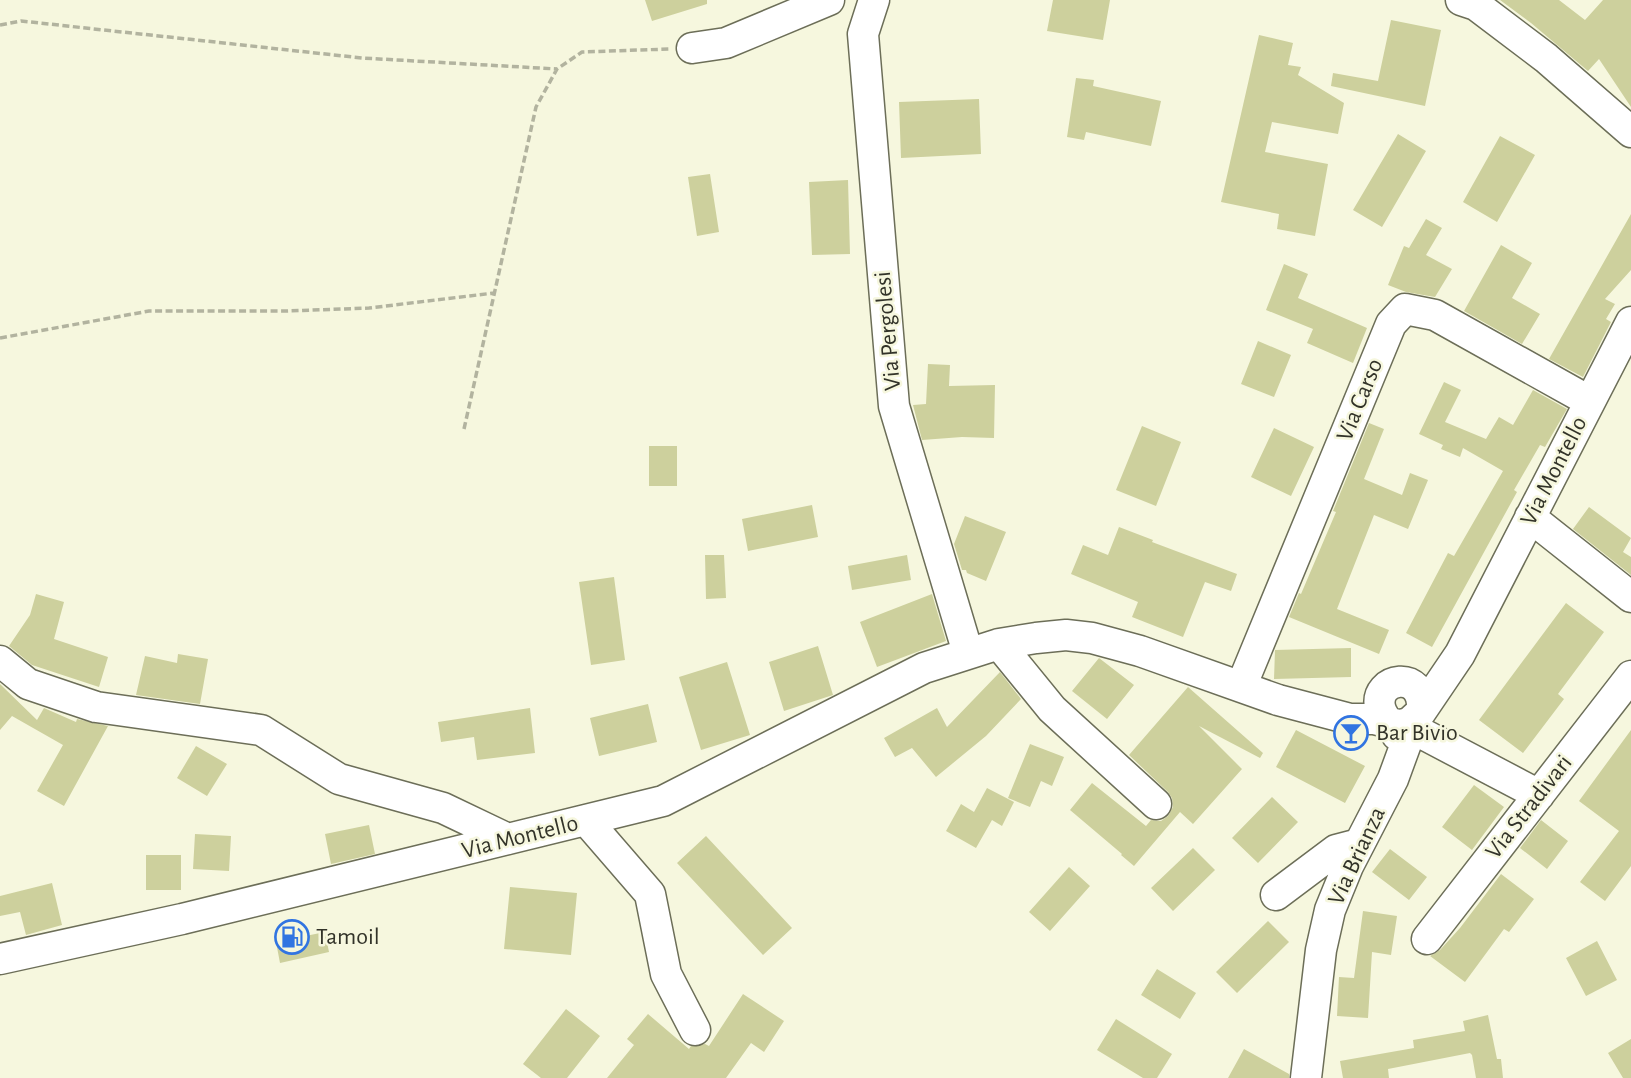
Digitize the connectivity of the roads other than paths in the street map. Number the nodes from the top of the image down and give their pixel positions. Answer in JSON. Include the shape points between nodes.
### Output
{"nodes":[{"id":1,"x":830,"y":0,"type":"edge"},
{"id":2,"x":874,"y":0,"type":"edge"},
{"id":3,"x":1461,"y":0,"type":"edge"},
{"id":4,"x":692,"y":48,"type":"road end"},
{"id":5,"x":1631,"y":132,"type":"edge"},
{"id":6,"x":1631,"y":322,"type":"edge"},
{"id":7,"x":1589,"y":401,"type":"junction"},
{"id":8,"x":1530,"y":517,"type":"junction"},
{"id":9,"x":1631,"y":597,"type":"edge"},
{"id":10,"x":1476,"y":619,"type":"junction"},
{"id":11,"x":999,"y":644,"type":"junction"},
{"id":12,"x":968,"y":653,"type":"junction"},
{"id":13,"x":0,"y":661,"type":"edge"},
{"id":14,"x":1631,"y":676,"type":"edge"},
{"id":15,"x":1392,"y":686,"type":"junction"},
{"id":16,"x":1241,"y":687,"type":"junction"},
{"id":17,"x":1311,"y":708,"type":"junction"},
{"id":18,"x":1410,"y":727,"type":"junction"},
{"id":19,"x":1539,"y":795,"type":"junction"},
{"id":20,"x":1156,"y":804,"type":"dead end"},
{"id":21,"x":586,"y":820,"type":"junction"},
{"id":22,"x":508,"y":839,"type":"junction"},
{"id":23,"x":1359,"y":844,"type":"junction"},
{"id":24,"x":1276,"y":895,"type":"dead end"},
{"id":25,"x":1427,"y":939,"type":"dead end"},
{"id":26,"x":5,"y":959,"type":"edge"},
{"id":27,"x":695,"y":1030,"type":"dead end"},
{"id":28,"x":1306,"y":1078,"type":"edge"}],
"edges":[{"from":1,"to":4,"type":"street","via":[[726,43]]},
{"from":2,"to":12,"type":"street","name":"Via Pergolesi","via":[[863,34],[894,407]]},
{"from":3,"to":5,"type":"street","via":[[1476,5],[1546,58]]},
{"from":6,"to":7,"type":"street","name":"Via Montello"},
{"from":7,"to":8,"type":"street","name":"Via Montello"},
{"from":7,"to":16,"type":"street","name":"Via Carso","via":[[1435,314],[1405,309],[1391,324]]},
{"from":8,"to":9,"type":"street"},
{"from":8,"to":10,"type":"street","name":"Via Montello"},
{"from":10,"to":15,"type":"street","name":"Via Montello","via":[[1436,660]]},
{"from":10,"to":18,"type":"street","name":"Via Montello","via":[[1449,672]]},
{"from":11,"to":12,"type":"street","name":"Via Montello"},
{"from":11,"to":16,"type":"street","name":"Via Montello","via":[[1066,635],[1092,638]]},
{"from":11,"to":20,"type":"street","via":[[1052,709]]},
{"from":12,"to":21,"type":"street","name":"Via Montello","via":[[924,668],[677,796]]},
{"from":13,"to":22,"type":"street","via":[[28,684],[96,707],[261,730],[339,779],[443,808]]},
{"from":14,"to":19,"type":"street","name":"Via Stradivari"},
{"from":15,"to":17,"type":"street","name":"Via Montello","via":[[1358,700]]},
{"from":15,"to":18,"type":"street","via":[[1380,696],[1380,709]]},
{"from":15,"to":18,"type":"street","via":[[1414,685],[1419,691],[1422,698]]},
{"from":16,"to":17,"type":"street","name":"Via Montello"},
{"from":17,"to":18,"type":"street","name":"Via Montello"},
{"from":18,"to":19,"type":"street"},
{"from":18,"to":23,"type":"street","name":"Via Brianza","via":[[1384,799]]},
{"from":19,"to":25,"type":"street","name":"Via Stradivari"},
{"from":21,"to":22,"type":"street","name":"Via Montello"},
{"from":21,"to":27,"type":"street","via":[[650,894],[666,974]]},
{"from":22,"to":26,"type":"street","name":"Via Montello"},
{"from":23,"to":24,"type":"street","via":[[1336,850]]},
{"from":23,"to":28,"type":"street","name":"Via Brianza","via":[[1335,895],[1321,950]]}]}
